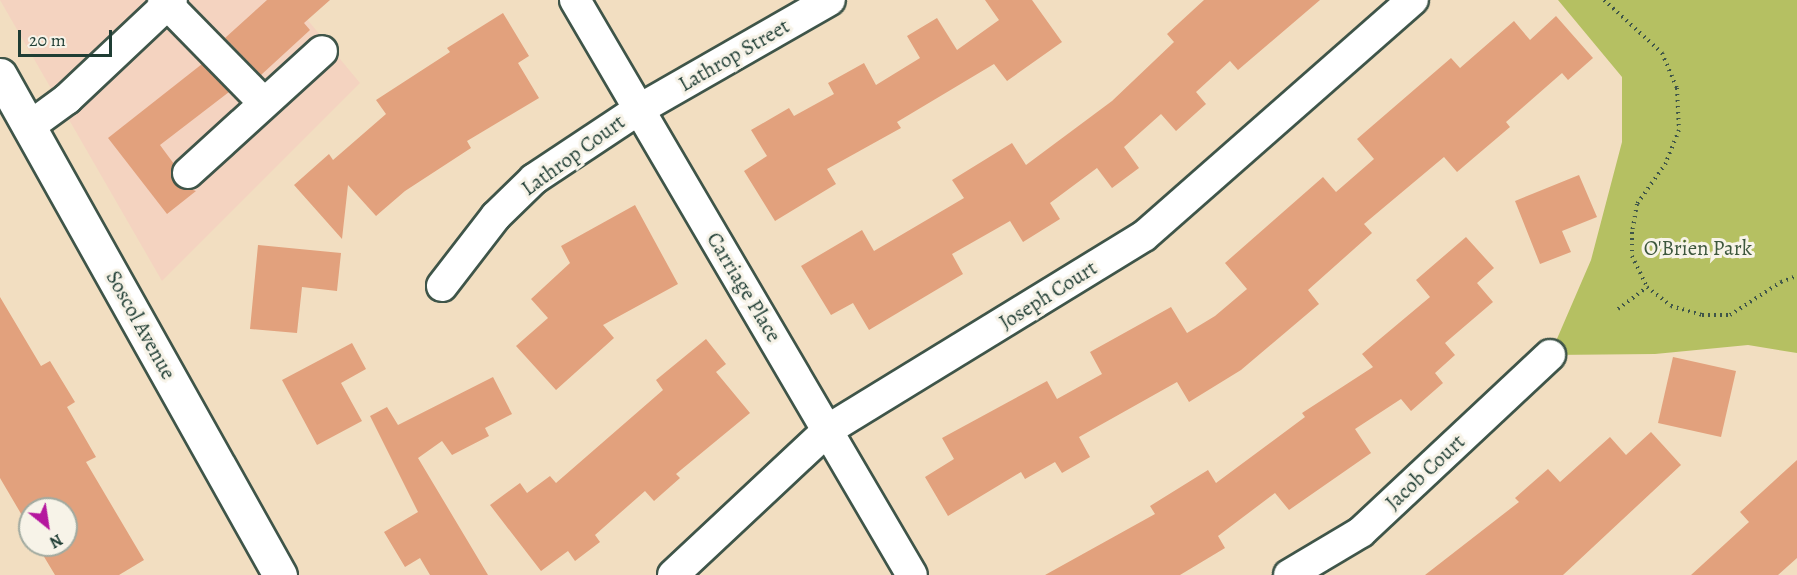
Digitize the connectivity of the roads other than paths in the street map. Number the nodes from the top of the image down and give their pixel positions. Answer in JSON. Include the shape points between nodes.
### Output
{"nodes":[{"id":1,"x":575,"y":0,"type":"edge"},
{"id":2,"x":830,"y":0,"type":"edge"},
{"id":3,"x":1413,"y":0,"type":"edge"},
{"id":4,"x":167,"y":2,"type":"edge"},
{"id":5,"x":322,"y":51,"type":"dead end"},
{"id":6,"x":0,"y":75,"type":"edge"},
{"id":7,"x":264,"y":103,"type":"junction"},
{"id":8,"x":638,"y":110,"type":"junction"},
{"id":9,"x":30,"y":126,"type":"junction"},
{"id":10,"x":188,"y":173,"type":"dead end"},
{"id":11,"x":442,"y":286,"type":"dead end"},
{"id":12,"x":1550,"y":355,"type":"dead end"},
{"id":13,"x":829,"y":429,"type":"junction"},
{"id":14,"x":280,"y":575,"type":"edge"},
{"id":15,"x":673,"y":575,"type":"edge"},
{"id":16,"x":912,"y":575,"type":"edge"},
{"id":17,"x":1289,"y":575,"type":"edge"}],
"edges":[{"from":1,"to":8,"type":"street","name":"Carriage Place"},
{"from":2,"to":8,"type":"street","name":"Lathrop Street"},
{"from":3,"to":13,"type":"street","name":"Joseph Court","via":[[1144,236]]},
{"from":4,"to":7,"type":"street"},
{"from":4,"to":9,"type":"street","via":[[67,99]]},
{"from":5,"to":7,"type":"street"},
{"from":6,"to":9,"type":"main road","name":"Soscol Avenue"},
{"from":7,"to":10,"type":"street"},
{"from":8,"to":11,"type":"street","name":"Lathrop Court","via":[[534,179],[496,216]]},
{"from":8,"to":13,"type":"street","name":"Carriage Place"},
{"from":9,"to":14,"type":"main road","name":"Soscol Avenue"},
{"from":12,"to":17,"type":"street","name":"Jacob Court","via":[[1361,532]]},
{"from":13,"to":15,"type":"street","name":"Joseph Court"},
{"from":13,"to":16,"type":"street","name":"Carriage Place"}]}
